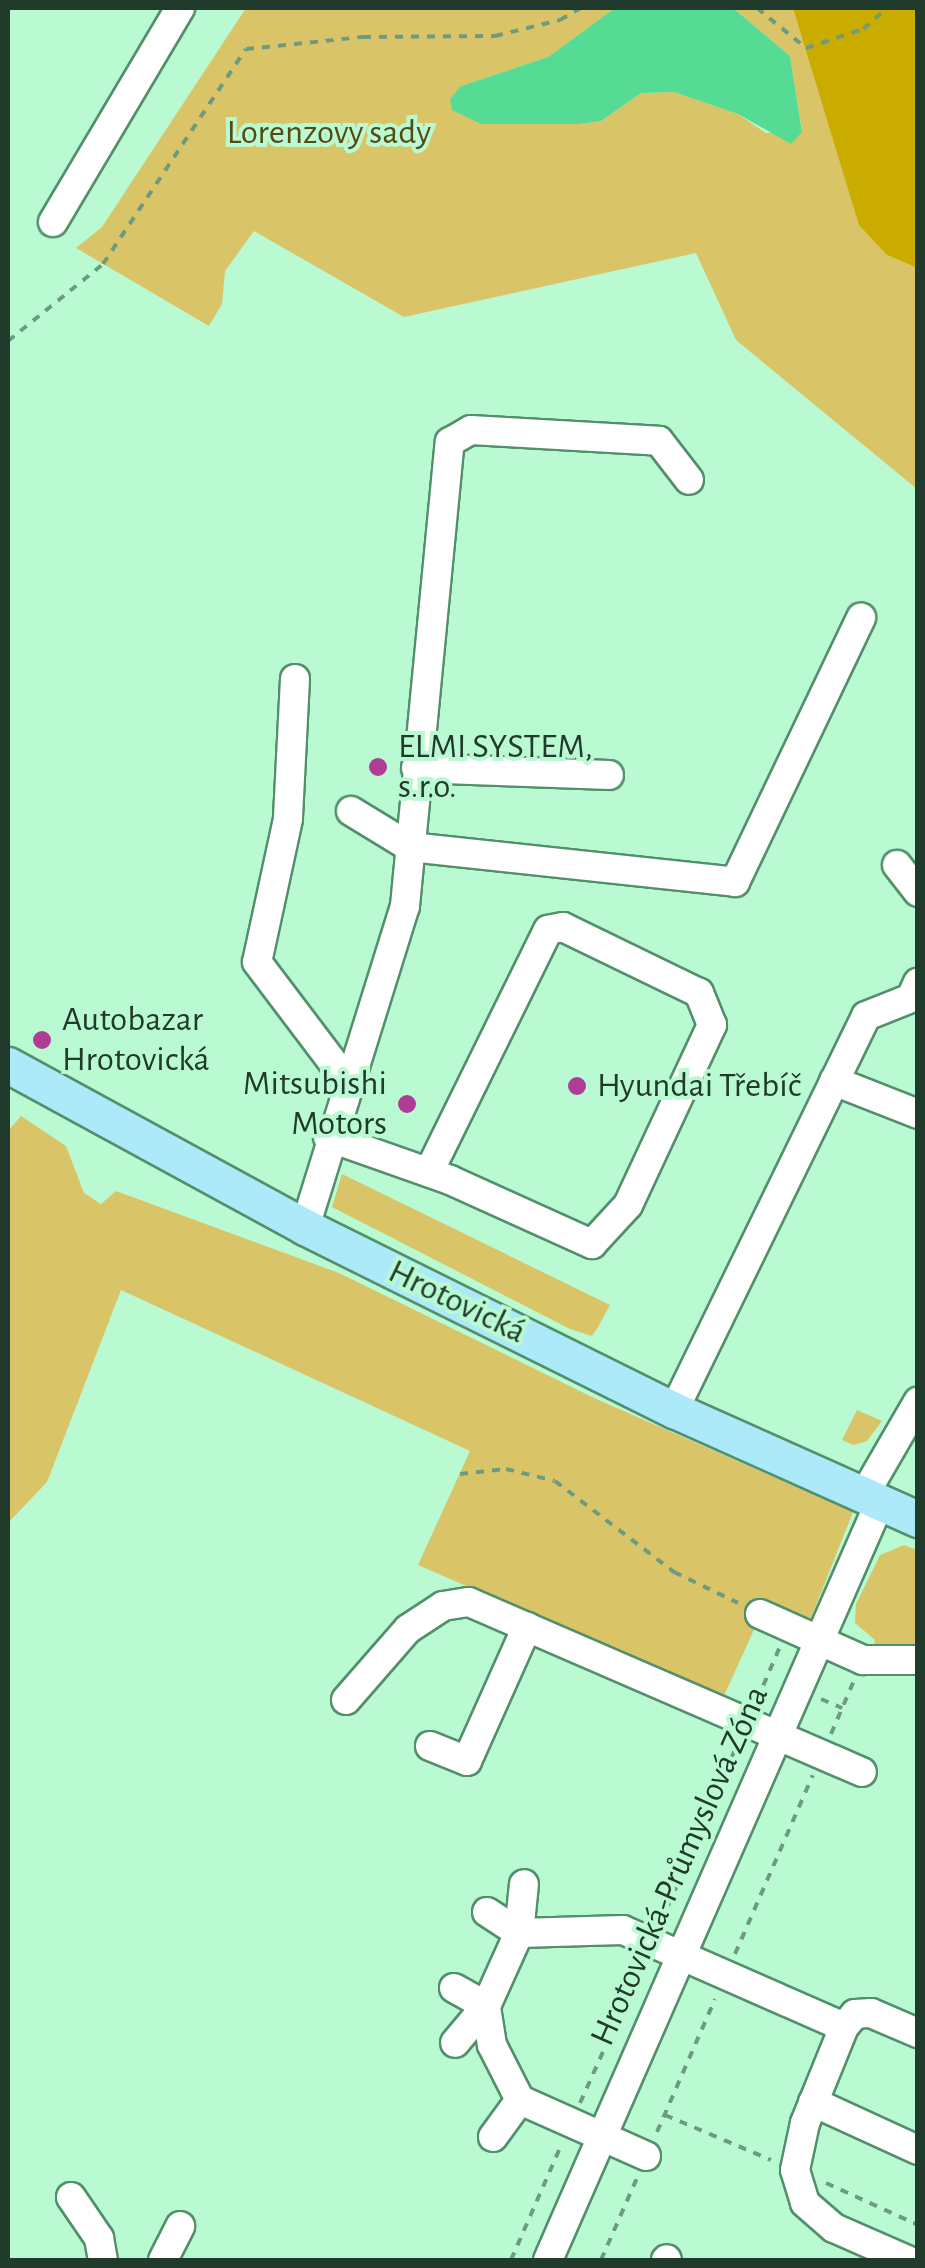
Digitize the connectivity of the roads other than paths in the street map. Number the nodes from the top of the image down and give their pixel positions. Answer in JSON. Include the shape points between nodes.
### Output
{"nodes":[{"id":1,"x":180,"y":8,"type":"edge"},
{"id":2,"x":53,"y":222,"type":"dead end"},
{"id":3,"x":688,"y":480,"type":"dead end"},
{"id":4,"x":861,"y":618,"type":"dead end"},
{"id":5,"x":295,"y":679,"type":"dead end"},
{"id":6,"x":416,"y":768,"type":"junction"},
{"id":7,"x":609,"y":775,"type":"dead end"},
{"id":8,"x":351,"y":812,"type":"dead end"},
{"id":9,"x":410,"y":848,"type":"junction"},
{"id":10,"x":897,"y":865,"type":"dead end"},
{"id":11,"x":918,"y":892,"type":"edge"},
{"id":12,"x":918,"y":982,"type":"edge"},
{"id":13,"x":8,"y":1066,"type":"edge"},
{"id":14,"x":347,"y":1081,"type":"junction"},
{"id":15,"x":834,"y":1081,"type":"junction"},
{"id":16,"x":918,"y":1114,"type":"edge"},
{"id":17,"x":328,"y":1137,"type":"junction"},
{"id":18,"x":429,"y":1172,"type":"junction"},
{"id":19,"x":305,"y":1227,"type":"junction"},
{"id":20,"x":918,"y":1402,"type":"edge"},
{"id":21,"x":674,"y":1410,"type":"junction"},
{"id":22,"x":872,"y":1499,"type":"junction"},
{"id":23,"x":918,"y":1519,"type":"edge"},
{"id":24,"x":760,"y":1614,"type":"road end"},
{"id":25,"x":527,"y":1627,"type":"junction"},
{"id":26,"x":820,"y":1641,"type":"junction"},
{"id":27,"x":918,"y":1660,"type":"edge"},
{"id":28,"x":346,"y":1700,"type":"dead end"},
{"id":29,"x":778,"y":1736,"type":"junction"},
{"id":30,"x":430,"y":1746,"type":"dead end"},
{"id":31,"x":862,"y":1772,"type":"dead end"},
{"id":32,"x":524,"y":1884,"type":"dead end"},
{"id":33,"x":487,"y":1912,"type":"dead end"},
{"id":34,"x":519,"y":1933,"type":"junction"},
{"id":35,"x":681,"y":1956,"type":"junction"},
{"id":36,"x":454,"y":1988,"type":"dead end"},
{"id":37,"x":486,"y":2006,"type":"junction"},
{"id":38,"x":844,"y":2026,"type":"junction"},
{"id":39,"x":918,"y":2033,"type":"edge"},
{"id":40,"x":455,"y":2043,"type":"dead end"},
{"id":41,"x":520,"y":2100,"type":"junction"},
{"id":42,"x":813,"y":2102,"type":"junction"},
{"id":43,"x":602,"y":2136,"type":"junction"},
{"id":44,"x":493,"y":2137,"type":"dead end"},
{"id":45,"x":918,"y":2150,"type":"edge"},
{"id":46,"x":646,"y":2156,"type":"dead end"},
{"id":47,"x":70,"y":2197,"type":"dead end"},
{"id":48,"x":180,"y":2226,"type":"dead end"},
{"id":49,"x":104,"y":2260,"type":"edge"},
{"id":50,"x":163,"y":2260,"type":"edge"},
{"id":51,"x":548,"y":2260,"type":"edge"},
{"id":52,"x":907,"y":2260,"type":"edge"}],
"edges":[{"from":1,"to":2,"type":"street"},
{"from":3,"to":6,"type":"street","via":[[659,441],[471,430],[450,442]]},
{"from":4,"to":9,"type":"street","via":[[735,882]]},
{"from":5,"to":14,"type":"street","via":[[288,820],[257,962]]},
{"from":6,"to":7,"type":"street"},
{"from":6,"to":9,"type":"street"},
{"from":8,"to":9,"type":"street"},
{"from":9,"to":14,"type":"street","via":[[404,906]]},
{"from":10,"to":11,"type":"street"},
{"from":12,"to":15,"type":"street","via":[[911,998],[866,1016]]},
{"from":13,"to":19,"type":"main road","name":"Hrotovická"},
{"from":14,"to":17,"type":"street"},
{"from":15,"to":16,"type":"street"},
{"from":15,"to":21,"type":"street"},
{"from":17,"to":18,"type":"street"},
{"from":17,"to":19,"type":"street"},
{"from":18,"to":18,"type":"street","via":[[592,1244],[628,1205],[712,1025],[699,992],[563,927],[548,930]]},
{"from":19,"to":21,"type":"main road","name":"Hrotovická"},
{"from":20,"to":22,"type":"street","name":"Hrotovická-Průmyslová Zóna"},
{"from":21,"to":22,"type":"main road","name":"Hrotovická"},
{"from":22,"to":23,"type":"main road","name":"Hrotovická"},
{"from":22,"to":26,"type":"street","name":"Hrotovická-Průmyslová Zóna"},
{"from":24,"to":26,"type":"street"},
{"from":25,"to":28,"type":"street","via":[[469,1602],[443,1606],[408,1628]]},
{"from":25,"to":29,"type":"street","via":[[611,1669]]},
{"from":25,"to":30,"type":"street","via":[[466,1761]]},
{"from":26,"to":27,"type":"street","via":[[864,1660]]},
{"from":26,"to":29,"type":"street","name":"Hrotovická-Průmyslová Zóna"},
{"from":29,"to":31,"type":"street"},
{"from":29,"to":35,"type":"street","name":"Hrotovická-Průmyslová Zóna"},
{"from":32,"to":34,"type":"street"},
{"from":33,"to":34,"type":"street"},
{"from":34,"to":35,"type":"street","via":[[622,1930]]},
{"from":34,"to":37,"type":"street"},
{"from":35,"to":38,"type":"street"},
{"from":35,"to":43,"type":"street","name":"Hrotovická-Průmyslová Zóna"},
{"from":36,"to":37,"type":"street"},
{"from":37,"to":40,"type":"street"},
{"from":37,"to":41,"type":"street","via":[[492,2045]]},
{"from":38,"to":39,"type":"street","via":[[855,2014],[871,2013]]},
{"from":38,"to":42,"type":"street"},
{"from":41,"to":43,"type":"street"},
{"from":41,"to":44,"type":"street"},
{"from":42,"to":45,"type":"street"},
{"from":42,"to":52,"type":"street","via":[[795,2154],[805,2203],[834,2228]]},
{"from":43,"to":46,"type":"street"},
{"from":43,"to":51,"type":"street","name":"Hrotovická-Průmyslová Zóna"},
{"from":47,"to":49,"type":"street","via":[[99,2238]]},
{"from":48,"to":50,"type":"street"}]}
